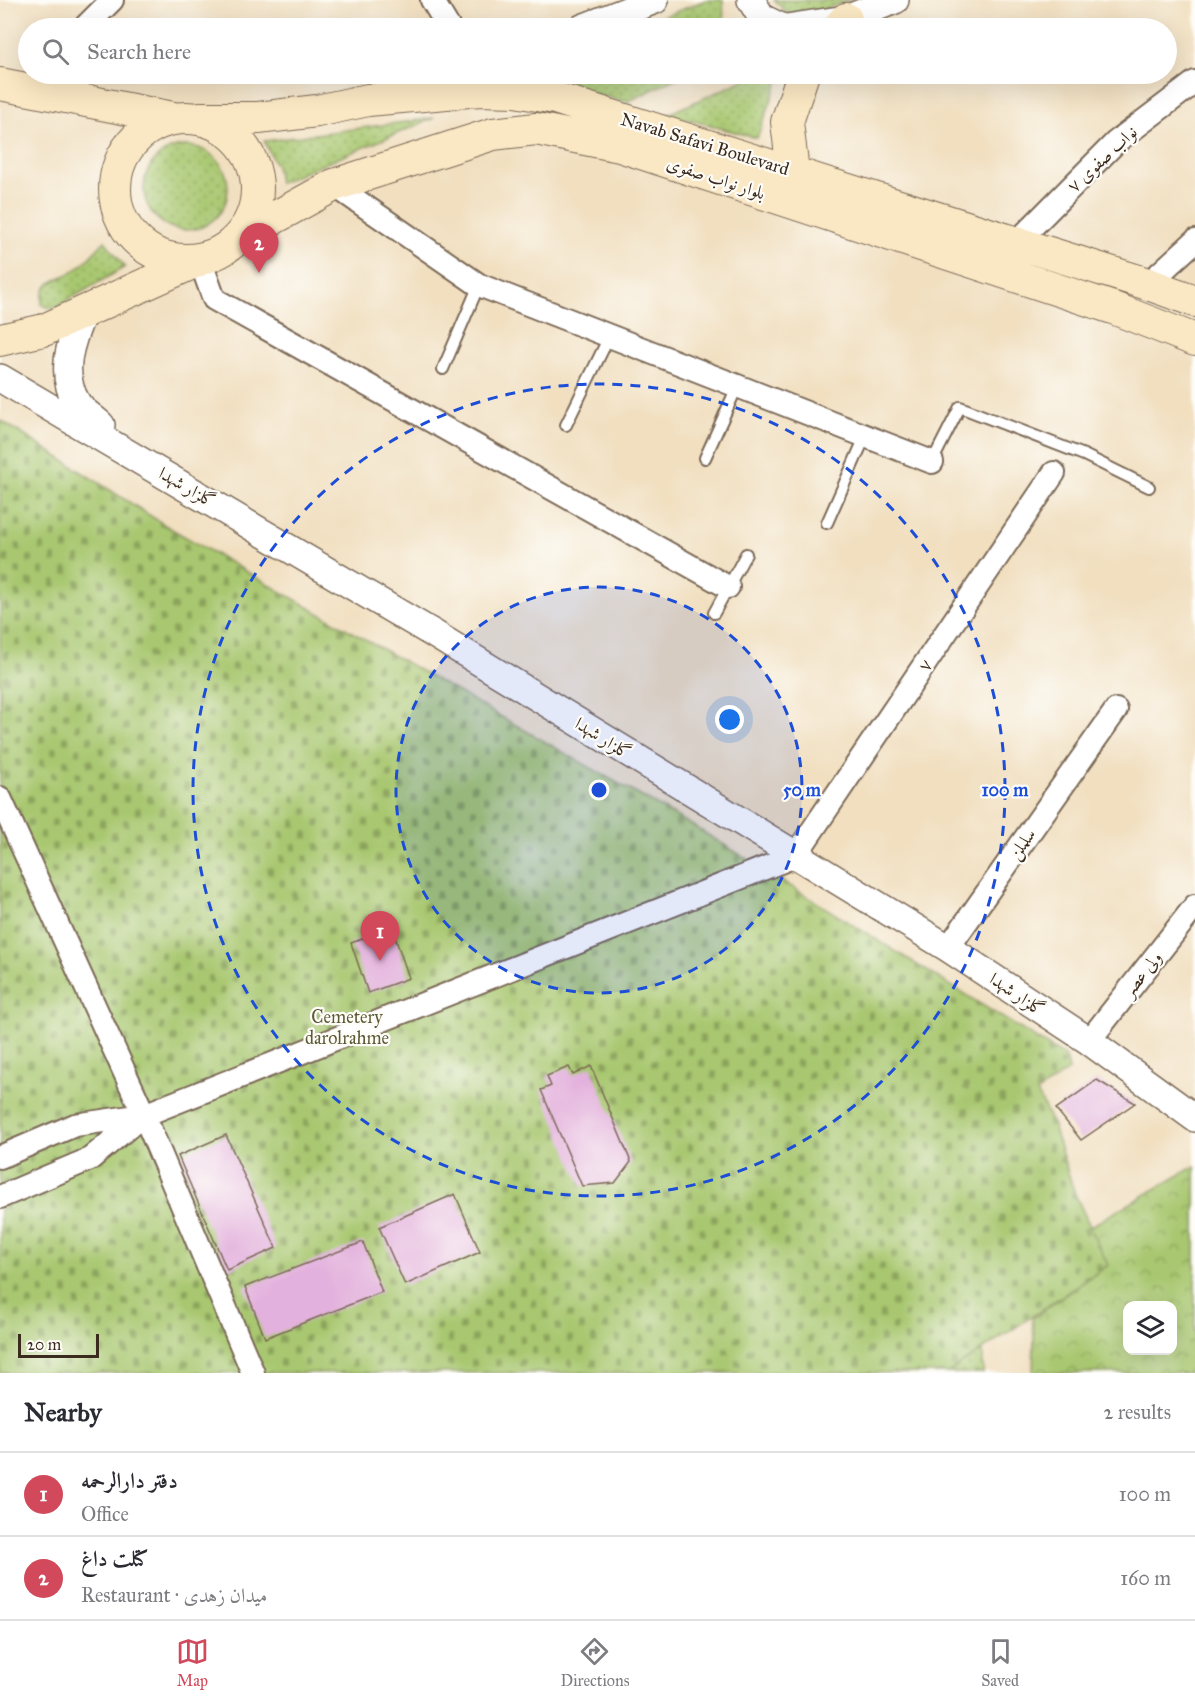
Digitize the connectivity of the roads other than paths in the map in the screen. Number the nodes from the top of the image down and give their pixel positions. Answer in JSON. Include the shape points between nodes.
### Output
{"nodes":[{"id":1,"x":112,"y":0,"type":"edge"},
{"id":2,"x":432,"y":0,"type":"edge"},
{"id":3,"x":656,"y":0,"type":"edge"},
{"id":4,"x":751,"y":0,"type":"edge"},
{"id":5,"x":896,"y":0,"type":"edge"},
{"id":6,"x":94,"y":18,"type":"edge"},
{"id":7,"x":443,"y":18,"type":"edge"},
{"id":8,"x":608,"y":18,"type":"edge"},
{"id":9,"x":762,"y":18,"type":"edge"},
{"id":10,"x":856,"y":18,"type":"edge"},
{"id":11,"x":1195,"y":82,"type":"edge"},
{"id":12,"x":0,"y":84,"type":"edge"},
{"id":13,"x":448,"y":84,"type":"edge"},
{"id":14,"x":800,"y":84,"type":"edge"},
{"id":15,"x":430,"y":93,"type":"junction"},
{"id":16,"x":186,"y":118,"type":"junction"},
{"id":17,"x":793,"y":172,"type":"junction"},
{"id":18,"x":334,"y":185,"type":"junction"},
{"id":19,"x":238,"y":238,"type":"junction"},
{"id":20,"x":1195,"y":241,"type":"edge"},
{"id":21,"x":1016,"y":243,"type":"junction"},
{"id":22,"x":200,"y":260,"type":"junction"},
{"id":23,"x":1148,"y":284,"type":"junction"},
{"id":24,"x":479,"y":285,"type":"junction"},
{"id":25,"x":1195,"y":302,"type":"edge"},
{"id":26,"x":82,"y":313,"type":"junction"},
{"id":27,"x":609,"y":337,"type":"junction"},
{"id":28,"x":0,"y":340,"type":"edge"},
{"id":29,"x":1195,"y":340,"type":"edge"},
{"id":30,"x":443,"y":369,"type":"dead end"},
{"id":31,"x":0,"y":378,"type":"edge"},
{"id":32,"x":736,"y":387,"type":"junction"},
{"id":33,"x":566,"y":425,"type":"dead end"},
{"id":34,"x":865,"y":437,"type":"junction"},
{"id":35,"x":705,"y":458,"type":"dead end"},
{"id":36,"x":932,"y":462,"type":"joint"},
{"id":37,"x":1054,"y":473,"type":"dead end"},
{"id":38,"x":1149,"y":487,"type":"dead end"},
{"id":39,"x":216,"y":504,"type":"junction"},
{"id":40,"x":828,"y":523,"type":"dead end"},
{"id":41,"x":746,"y":554,"type":"dead end"},
{"id":42,"x":728,"y":587,"type":"junction"},
{"id":43,"x":714,"y":613,"type":"dead end"},
{"id":44,"x":1116,"y":710,"type":"dead end"},
{"id":45,"x":0,"y":798,"type":"edge"},
{"id":46,"x":795,"y":856,"type":"junction"},
{"id":47,"x":1195,"y":906,"type":"edge"},
{"id":48,"x":948,"y":948,"type":"junction"},
{"id":49,"x":1089,"y":1041,"type":"junction"},
{"id":50,"x":1193,"y":1112,"type":"edge"},
{"id":51,"x":144,"y":1115,"type":"junction"},
{"id":52,"x":0,"y":1157,"type":"edge"},
{"id":53,"x":0,"y":1197,"type":"edge"},
{"id":54,"x":253,"y":1373,"type":"edge"}],
"edges":[{"from":1,"to":6,"type":"street"},
{"from":2,"to":7,"type":"street"},
{"from":3,"to":8,"type":"street"},
{"from":4,"to":9,"type":"street"},
{"from":5,"to":10,"type":"street"},
{"from":11,"to":21,"type":"street","name":"نواب صفوی ۷","via":[[1116,142]]},
{"from":12,"to":16,"type":"main road"},
{"from":13,"to":15,"type":"street"},
{"from":14,"to":17,"type":"main road","via":[[788,122]]},
{"from":15,"to":16,"type":"main road","name":"Navab Safavi Boulevard","via":[[258,118]]},
{"from":15,"to":17,"type":"main road","name":"Navab Safavi Boulevard","via":[[515,91],[555,98]]},
{"from":16,"to":19,"type":"main road","via":[[220,126],[238,139],[250,156],[257,177],[257,200],[251,220]]},
{"from":16,"to":22,"type":"main road","via":[[152,126],[134,140],[121,159],[115,180],[116,203],[123,224],[137,242],[156,254],[177,260]]},
{"from":17,"to":21,"type":"main road","name":"Navab Safavi Boulevard"},
{"from":18,"to":19,"type":"main road","name":"بلوار نواب صفوی"},
{"from":18,"to":24,"type":"street"},
{"from":18,"to":29,"type":"main road","name":"بلوار نواب صفوی","via":[[493,134],[536,129],[620,146],[1113,308]]},
{"from":19,"to":22,"type":"main road","via":[[221,252]]},
{"from":20,"to":23,"type":"street"},
{"from":21,"to":23,"type":"main road","name":"Navab Safavi Boulevard"},
{"from":22,"to":26,"type":"main road"},
{"from":22,"to":42,"type":"street","via":[[214,299]]},
{"from":23,"to":25,"type":"main road","name":"Navab Safavi Boulevard"},
{"from":24,"to":27,"type":"street"},
{"from":24,"to":30,"type":"lane"},
{"from":26,"to":28,"type":"main road","via":[[44,330]]},
{"from":26,"to":39,"type":"street","via":[[67,360],[70,387],[78,405],[110,432]]},
{"from":27,"to":32,"type":"street"},
{"from":27,"to":33,"type":"lane"},
{"from":31,"to":39,"type":"street","name":"گلزار شهدا"},
{"from":32,"to":34,"type":"street"},
{"from":32,"to":35,"type":"lane"},
{"from":34,"to":36,"type":"street"},
{"from":34,"to":40,"type":"lane"},
{"from":36,"to":38,"type":"lane","via":[[960,407],[1084,455]]},
{"from":37,"to":46,"type":"street","name":"۷"},
{"from":39,"to":46,"type":"street","name":"گلزار شهدا"},
{"from":41,"to":42,"type":"lane"},
{"from":42,"to":43,"type":"lane"},
{"from":44,"to":48,"type":"street","name":"سلملن"},
{"from":45,"to":51,"type":"street"},
{"from":46,"to":48,"type":"street","name":"گلزار شهدا"},
{"from":46,"to":51,"type":"street"},
{"from":47,"to":49,"type":"street","name":"ولی عصر"},
{"from":48,"to":49,"type":"street","name":"گلزار شهدا"},
{"from":49,"to":50,"type":"street","name":"گلزار شهدا"},
{"from":51,"to":52,"type":"street","via":[[75,1125]]},
{"from":51,"to":53,"type":"street","via":[[90,1159]]},
{"from":51,"to":54,"type":"street"}]}
